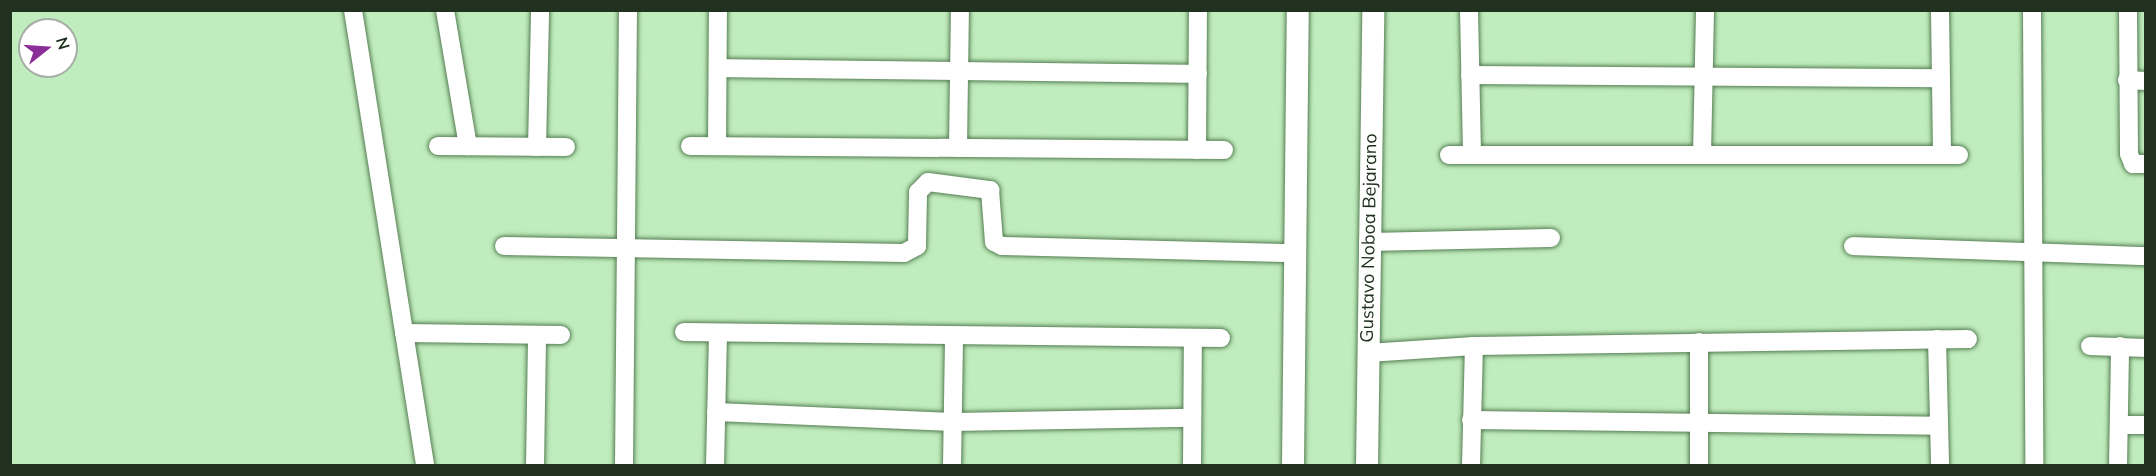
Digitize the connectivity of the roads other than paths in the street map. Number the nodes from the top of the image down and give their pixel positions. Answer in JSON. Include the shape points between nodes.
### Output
{"nodes":[{"id":1,"x":353,"y":10,"type":"edge"},
{"id":2,"x":445,"y":10,"type":"edge"},
{"id":3,"x":540,"y":10,"type":"edge"},
{"id":4,"x":628,"y":10,"type":"edge"},
{"id":5,"x":718,"y":10,"type":"edge"},
{"id":6,"x":960,"y":10,"type":"edge"},
{"id":7,"x":1198,"y":10,"type":"edge"},
{"id":8,"x":1298,"y":10,"type":"edge"},
{"id":9,"x":1373,"y":10,"type":"edge"},
{"id":10,"x":1469,"y":10,"type":"edge"},
{"id":11,"x":1705,"y":10,"type":"edge"},
{"id":12,"x":1940,"y":10,"type":"edge"},
{"id":13,"x":2032,"y":10,"type":"edge"},
{"id":14,"x":2128,"y":10,"type":"edge"},
{"id":15,"x":718,"y":68,"type":"junction"},
{"id":16,"x":959,"y":72,"type":"junction"},
{"id":17,"x":1198,"y":74,"type":"junction"},
{"id":18,"x":1470,"y":75,"type":"junction"},
{"id":19,"x":1704,"y":77,"type":"junction"},
{"id":20,"x":1941,"y":78,"type":"junction"},
{"id":21,"x":2127,"y":80,"type":"junction"},
{"id":22,"x":2145,"y":81,"type":"edge"},
{"id":23,"x":438,"y":146,"type":"dead end"},
{"id":24,"x":468,"y":146,"type":"junction"},
{"id":25,"x":690,"y":146,"type":"dead end"},
{"id":26,"x":717,"y":146,"type":"junction"},
{"id":27,"x":537,"y":147,"type":"junction"},
{"id":28,"x":566,"y":147,"type":"dead end"},
{"id":29,"x":958,"y":148,"type":"junction"},
{"id":30,"x":1197,"y":150,"type":"junction"},
{"id":31,"x":1224,"y":150,"type":"dead end"},
{"id":32,"x":1449,"y":155,"type":"dead end"},
{"id":33,"x":1472,"y":155,"type":"junction"},
{"id":34,"x":1702,"y":155,"type":"junction"},
{"id":35,"x":2145,"y":164,"type":"edge"},
{"id":36,"x":1551,"y":238,"type":"dead end"},
{"id":37,"x":1368,"y":242,"type":"junction"},
{"id":38,"x":504,"y":246,"type":"dead end"},
{"id":39,"x":1853,"y":246,"type":"dead end"},
{"id":40,"x":626,"y":249,"type":"junction"},
{"id":41,"x":1296,"y":253,"type":"junction"},
{"id":42,"x":2033,"y":255,"type":"junction"},
{"id":43,"x":2145,"y":256,"type":"edge"},
{"id":44,"x":684,"y":332,"type":"dead end"},
{"id":45,"x":404,"y":333,"type":"junction"},
{"id":46,"x":718,"y":333,"type":"junction"},
{"id":47,"x":537,"y":335,"type":"junction"},
{"id":48,"x":561,"y":335,"type":"dead end"},
{"id":49,"x":954,"y":337,"type":"junction"},
{"id":50,"x":1193,"y":338,"type":"junction"},
{"id":51,"x":1221,"y":338,"type":"dead end"},
{"id":52,"x":1937,"y":339,"type":"junction"},
{"id":53,"x":1968,"y":339,"type":"dead end"},
{"id":54,"x":1699,"y":342,"type":"junction"},
{"id":55,"x":1474,"y":346,"type":"junction"},
{"id":56,"x":2090,"y":346,"type":"dead end"},
{"id":57,"x":2120,"y":346,"type":"junction"},
{"id":58,"x":2145,"y":348,"type":"edge"},
{"id":59,"x":1368,"y":353,"type":"junction"},
{"id":60,"x":716,"y":412,"type":"junction"},
{"id":61,"x":1192,"y":418,"type":"junction"},
{"id":62,"x":1471,"y":420,"type":"junction"},
{"id":63,"x":953,"y":422,"type":"junction"},
{"id":64,"x":1699,"y":423,"type":"junction"},
{"id":65,"x":2119,"y":425,"type":"junction"},
{"id":66,"x":2145,"y":425,"type":"edge"},
{"id":67,"x":1939,"y":426,"type":"junction"},
{"id":68,"x":425,"y":465,"type":"edge"},
{"id":69,"x":535,"y":465,"type":"edge"},
{"id":70,"x":624,"y":465,"type":"edge"},
{"id":71,"x":715,"y":465,"type":"edge"},
{"id":72,"x":952,"y":465,"type":"edge"},
{"id":73,"x":1192,"y":465,"type":"edge"},
{"id":74,"x":1293,"y":465,"type":"edge"},
{"id":75,"x":1367,"y":465,"type":"edge"},
{"id":76,"x":1471,"y":465,"type":"edge"},
{"id":77,"x":1699,"y":465,"type":"edge"},
{"id":78,"x":1940,"y":465,"type":"edge"},
{"id":79,"x":2034,"y":465,"type":"edge"},
{"id":80,"x":2118,"y":465,"type":"edge"}],
"edges":[{"from":1,"to":45,"type":"street"},
{"from":2,"to":24,"type":"street"},
{"from":3,"to":27,"type":"street"},
{"from":4,"to":40,"type":"street"},
{"from":5,"to":15,"type":"street"},
{"from":6,"to":16,"type":"street"},
{"from":7,"to":17,"type":"street"},
{"from":8,"to":41,"type":"street"},
{"from":9,"to":37,"type":"street","name":"Gustavo Noboa Bejarano"},
{"from":10,"to":18,"type":"street"},
{"from":11,"to":19,"type":"street"},
{"from":12,"to":20,"type":"street"},
{"from":13,"to":42,"type":"street"},
{"from":14,"to":21,"type":"street"},
{"from":15,"to":16,"type":"street"},
{"from":15,"to":26,"type":"street"},
{"from":16,"to":17,"type":"street"},
{"from":16,"to":29,"type":"street"},
{"from":17,"to":30,"type":"street"},
{"from":18,"to":19,"type":"street"},
{"from":18,"to":33,"type":"street"},
{"from":19,"to":20,"type":"street"},
{"from":19,"to":34,"type":"street"},
{"from":20,"to":34,"type":"street","via":[[1950,155]]},
{"from":21,"to":22,"type":"street"},
{"from":21,"to":35,"type":"street","via":[[2128,154],[2133,164]]},
{"from":23,"to":24,"type":"street"},
{"from":24,"to":27,"type":"street"},
{"from":25,"to":26,"type":"street"},
{"from":26,"to":29,"type":"street"},
{"from":27,"to":28,"type":"street"},
{"from":29,"to":30,"type":"street"},
{"from":30,"to":31,"type":"street"},
{"from":32,"to":33,"type":"street"},
{"from":33,"to":34,"type":"street"},
{"from":36,"to":37,"type":"street"},
{"from":37,"to":59,"type":"street","name":"Gustavo Noboa Bejarano"},
{"from":38,"to":40,"type":"street"},
{"from":39,"to":42,"type":"street"},
{"from":40,"to":41,"type":"street","via":[[904,253],[916,246],[918,192],[928,182],[990,190],[994,242],[1002,246]]},
{"from":40,"to":70,"type":"street"},
{"from":41,"to":74,"type":"street"},
{"from":42,"to":43,"type":"street"},
{"from":42,"to":79,"type":"street"},
{"from":44,"to":46,"type":"street"},
{"from":45,"to":47,"type":"street"},
{"from":45,"to":68,"type":"street"},
{"from":46,"to":49,"type":"street"},
{"from":46,"to":60,"type":"street"},
{"from":47,"to":48,"type":"street"},
{"from":47,"to":69,"type":"street"},
{"from":49,"to":50,"type":"street"},
{"from":49,"to":63,"type":"street"},
{"from":50,"to":51,"type":"street"},
{"from":50,"to":61,"type":"street"},
{"from":52,"to":53,"type":"street"},
{"from":52,"to":54,"type":"street"},
{"from":52,"to":67,"type":"street"},
{"from":54,"to":55,"type":"street"},
{"from":54,"to":64,"type":"street"},
{"from":55,"to":59,"type":"street"},
{"from":55,"to":62,"type":"street"},
{"from":56,"to":57,"type":"street"},
{"from":57,"to":58,"type":"street"},
{"from":57,"to":65,"type":"street"},
{"from":59,"to":75,"type":"street","name":"Gustavo Noboa Bejarano"},
{"from":60,"to":63,"type":"street"},
{"from":60,"to":71,"type":"street"},
{"from":61,"to":63,"type":"street"},
{"from":61,"to":73,"type":"street"},
{"from":62,"to":64,"type":"street"},
{"from":62,"to":76,"type":"street"},
{"from":63,"to":72,"type":"street"},
{"from":64,"to":67,"type":"street"},
{"from":64,"to":77,"type":"street"},
{"from":65,"to":66,"type":"street"},
{"from":65,"to":80,"type":"street"},
{"from":67,"to":78,"type":"street"}]}
